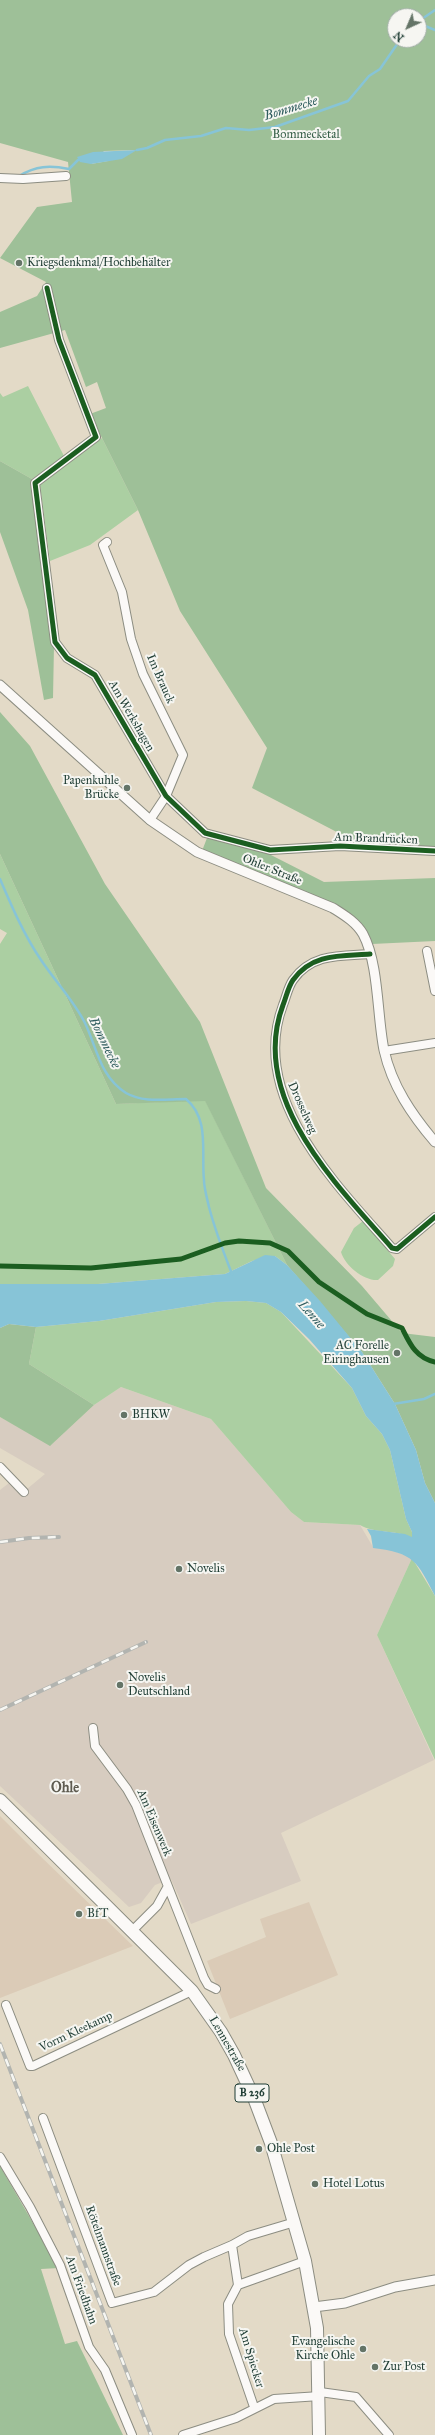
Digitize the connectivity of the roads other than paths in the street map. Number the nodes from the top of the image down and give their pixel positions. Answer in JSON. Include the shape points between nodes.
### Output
{"nodes":[{"id":1,"x":66,"y":176,"type":"dead end"},
{"id":2,"x":0,"y":178,"type":"edge"},
{"id":3,"x":47,"y":288,"type":"dead end"},
{"id":4,"x":107,"y":542,"type":"dead end"},
{"id":5,"x":3,"y":687,"type":"edge"},
{"id":6,"x":166,"y":796,"type":"junction"},
{"id":7,"x":150,"y":820,"type":"junction"},
{"id":8,"x":435,"y":851,"type":"edge"},
{"id":9,"x":427,"y":951,"type":"dead end"},
{"id":10,"x":370,"y":954,"type":"junction"},
{"id":11,"x":435,"y":991,"type":"edge"},
{"id":12,"x":435,"y":1043,"type":"edge"},
{"id":13,"x":384,"y":1051,"type":"junction"},
{"id":14,"x":435,"y":1142,"type":"edge"},
{"id":15,"x":435,"y":1217,"type":"edge"},
{"id":16,"x":0,"y":1467,"type":"edge"},
{"id":17,"x":24,"y":1492,"type":"dead end"},
{"id":18,"x":93,"y":1728,"type":"dead end"},
{"id":19,"x":0,"y":1800,"type":"edge"},
{"id":20,"x":167,"y":1888,"type":"junction"},
{"id":21,"x":133,"y":1930,"type":"junction"},
{"id":22,"x":216,"y":1989,"type":"dead end"},
{"id":23,"x":192,"y":1991,"type":"junction"},
{"id":24,"x":6,"y":2005,"type":"dead end"},
{"id":25,"x":43,"y":2118,"type":"dead end"},
{"id":26,"x":0,"y":2157,"type":"edge"},
{"id":27,"x":295,"y":2222,"type":"junction"},
{"id":28,"x":232,"y":2245,"type":"junction"},
{"id":29,"x":305,"y":2261,"type":"junction"},
{"id":30,"x":435,"y":2280,"type":"edge"},
{"id":31,"x":238,"y":2285,"type":"junction"},
{"id":32,"x":314,"y":2307,"type":"junction"},
{"id":33,"x":320,"y":2394,"type":"junction"},
{"id":34,"x":254,"y":2408,"type":"junction"},
{"id":35,"x":132,"y":2435,"type":"edge"},
{"id":36,"x":183,"y":2435,"type":"edge"},
{"id":37,"x":319,"y":2435,"type":"edge"},
{"id":38,"x":389,"y":2435,"type":"edge"}],
"edges":[{"from":1,"to":2,"type":"street"},
{"from":3,"to":6,"type":"street","name":"Am Werkshagen","via":[[59,340],[96,437],[35,483],[55,642],[67,658],[95,675]]},
{"from":4,"to":6,"type":"street","name":"Im Brauck","via":[[103,545],[122,592],[131,639],[143,674],[183,755]]},
{"from":5,"to":7,"type":"street","name":"Ohler Straße"},
{"from":6,"to":7,"type":"street","name":"Im Brauck"},
{"from":6,"to":8,"type":"street","name":"Am Brandrücken","via":[[204,833],[270,850],[340,846]]},
{"from":7,"to":10,"type":"street","name":"Ohler Straße","via":[[197,852],[333,908],[353,922],[363,934]]},
{"from":9,"to":11,"type":"street"},
{"from":10,"to":13,"type":"street","name":"Ohler Straße"},
{"from":10,"to":15,"type":"street","name":"Drosselweg","via":[[324,957],[307,966],[292,980],[279,1015],[275,1051],[280,1088],[298,1130],[328,1175],[392,1248],[397,1249]]},
{"from":12,"to":13,"type":"street"},
{"from":13,"to":14,"type":"street","name":"Ohler Straße","via":[[396,1087]]},
{"from":16,"to":17,"type":"street"},
{"from":18,"to":20,"type":"street","name":"Am Eisenwerk","via":[[95,1746],[136,1805]]},
{"from":19,"to":21,"type":"main road","name":"Lennestraße","number":"B 236"},
{"from":20,"to":21,"type":"street","via":[[157,1906]]},
{"from":20,"to":22,"type":"street","name":"Am Eisenwerk","via":[[204,1978],[208,1985]]},
{"from":21,"to":23,"type":"main road","name":"Lennestraße","number":"B 236"},
{"from":23,"to":24,"type":"street","name":"Vorm Kleekamp","via":[[33,2066],[30,2066]]},
{"from":23,"to":27,"type":"main road","name":"Lennestraße","number":"B 236","via":[[221,2032],[246,2080],[275,2155]]},
{"from":25,"to":28,"type":"street","name":"Rötelmannstraße","via":[[112,2303],[154,2292],[189,2265]]},
{"from":26,"to":35,"type":"street","name":"Am Friedhahn","via":[[60,2265],[89,2347],[105,2370]]},
{"from":27,"to":28,"type":"street","name":"Rötelmannstraße","via":[[248,2236]]},
{"from":27,"to":29,"type":"main road","name":"Lennestraße","number":"B 236"},
{"from":28,"to":31,"type":"street"},
{"from":29,"to":31,"type":"street"},
{"from":29,"to":32,"type":"main road","name":"Lennestraße","number":"B 236"},
{"from":30,"to":32,"type":"street","via":[[395,2286],[345,2303]]},
{"from":31,"to":34,"type":"street","name":"Am Spiecker","via":[[228,2304],[228,2334]]},
{"from":32,"to":33,"type":"main road","name":"Lennestraße","number":"B 236"},
{"from":33,"to":34,"type":"street","via":[[274,2399]]},
{"from":33,"to":37,"type":"main road","name":"Lennestraße","number":"B 236"},
{"from":33,"to":38,"type":"street","via":[[356,2397]]},
{"from":34,"to":36,"type":"street","via":[[236,2418]]}]}
